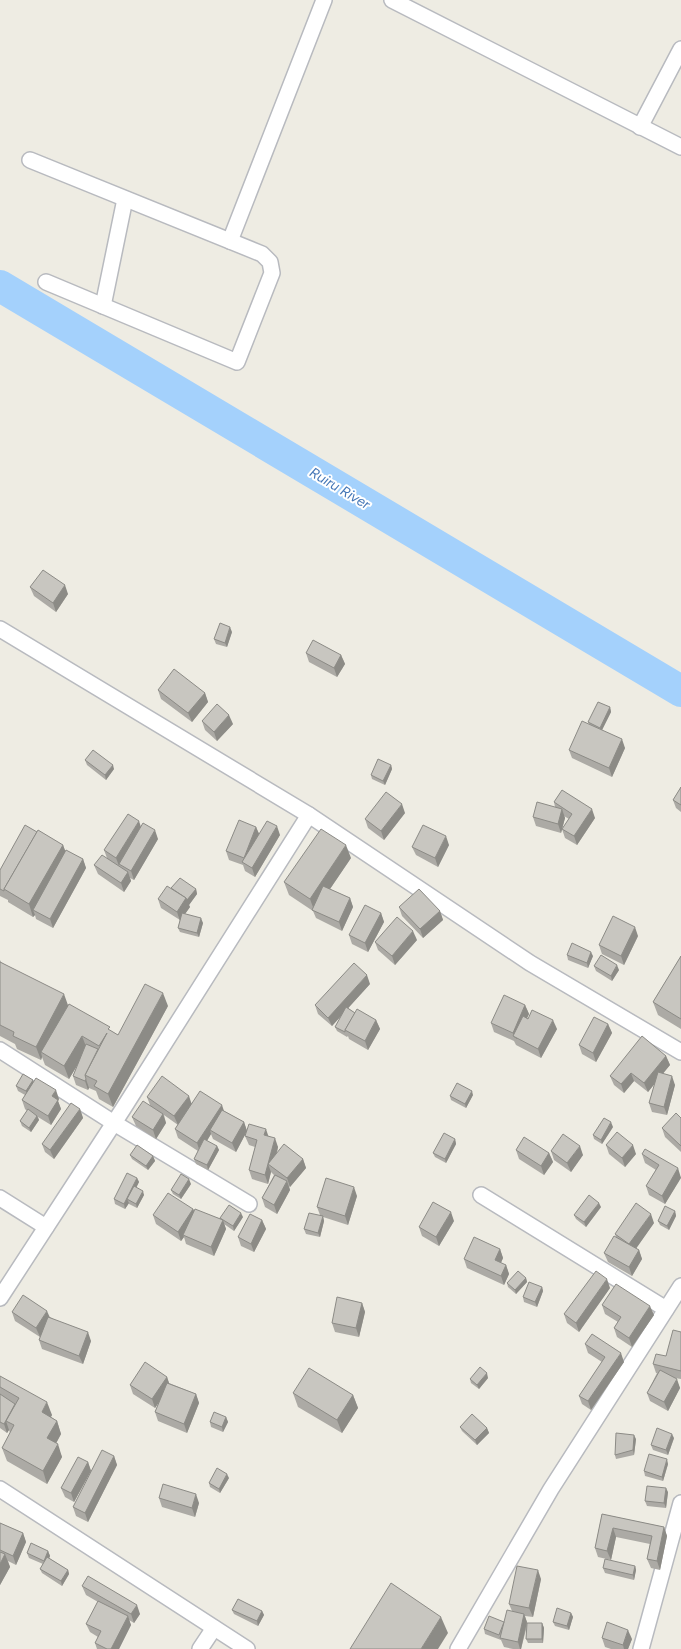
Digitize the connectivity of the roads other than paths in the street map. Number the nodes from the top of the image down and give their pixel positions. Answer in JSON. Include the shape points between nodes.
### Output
{"nodes":[{"id":1,"x":324,"y":0,"type":"edge"},
{"id":2,"x":392,"y":0,"type":"edge"},
{"id":3,"x":681,"y":49,"type":"edge"},
{"id":4,"x":640,"y":127,"type":"junction"},
{"id":5,"x":681,"y":147,"type":"edge"},
{"id":6,"x":30,"y":160,"type":"dead end"},
{"id":7,"x":125,"y":199,"type":"junction"},
{"id":8,"x":230,"y":241,"type":"junction"},
{"id":9,"x":46,"y":282,"type":"dead end"},
{"id":10,"x":103,"y":306,"type":"junction"},
{"id":11,"x":0,"y":629,"type":"edge"},
{"id":12,"x":309,"y":815,"type":"junction"},
{"id":13,"x":0,"y":1050,"type":"edge"},
{"id":14,"x":681,"y":1052,"type":"edge"},
{"id":15,"x":114,"y":1122,"type":"junction"},
{"id":16,"x":481,"y":1195,"type":"dead end"},
{"id":17,"x":0,"y":1198,"type":"edge"},
{"id":18,"x":249,"y":1204,"type":"dead end"},
{"id":19,"x":46,"y":1227,"type":"junction"},
{"id":20,"x":681,"y":1286,"type":"edge"},
{"id":21,"x":0,"y":1298,"type":"edge"},
{"id":22,"x":666,"y":1309,"type":"junction"},
{"id":23,"x":0,"y":1489,"type":"edge"},
{"id":24,"x":681,"y":1503,"type":"edge"},
{"id":25,"x":214,"y":1628,"type":"junction"},
{"id":26,"x":200,"y":1649,"type":"edge"},
{"id":27,"x":247,"y":1649,"type":"edge"},
{"id":28,"x":458,"y":1649,"type":"edge"},
{"id":29,"x":641,"y":1649,"type":"edge"}],
"edges":[{"from":1,"to":8,"type":"street"},
{"from":2,"to":4,"type":"street"},
{"from":3,"to":4,"type":"street"},
{"from":4,"to":5,"type":"street"},
{"from":6,"to":7,"type":"street"},
{"from":7,"to":8,"type":"street"},
{"from":7,"to":10,"type":"street"},
{"from":8,"to":10,"type":"street","via":[[262,254],[270,262],[272,273],[237,362]]},
{"from":9,"to":10,"type":"street"},
{"from":11,"to":12,"type":"street"},
{"from":12,"to":14,"type":"street","via":[[530,963]]},
{"from":12,"to":15,"type":"street"},
{"from":13,"to":15,"type":"street"},
{"from":15,"to":18,"type":"street"},
{"from":15,"to":19,"type":"street"},
{"from":16,"to":22,"type":"street"},
{"from":17,"to":19,"type":"street"},
{"from":19,"to":21,"type":"street"},
{"from":20,"to":22,"type":"street"},
{"from":22,"to":28,"type":"street","via":[[552,1489]]},
{"from":23,"to":25,"type":"street"},
{"from":24,"to":29,"type":"street"},
{"from":25,"to":26,"type":"street"},
{"from":25,"to":27,"type":"street"}]}
